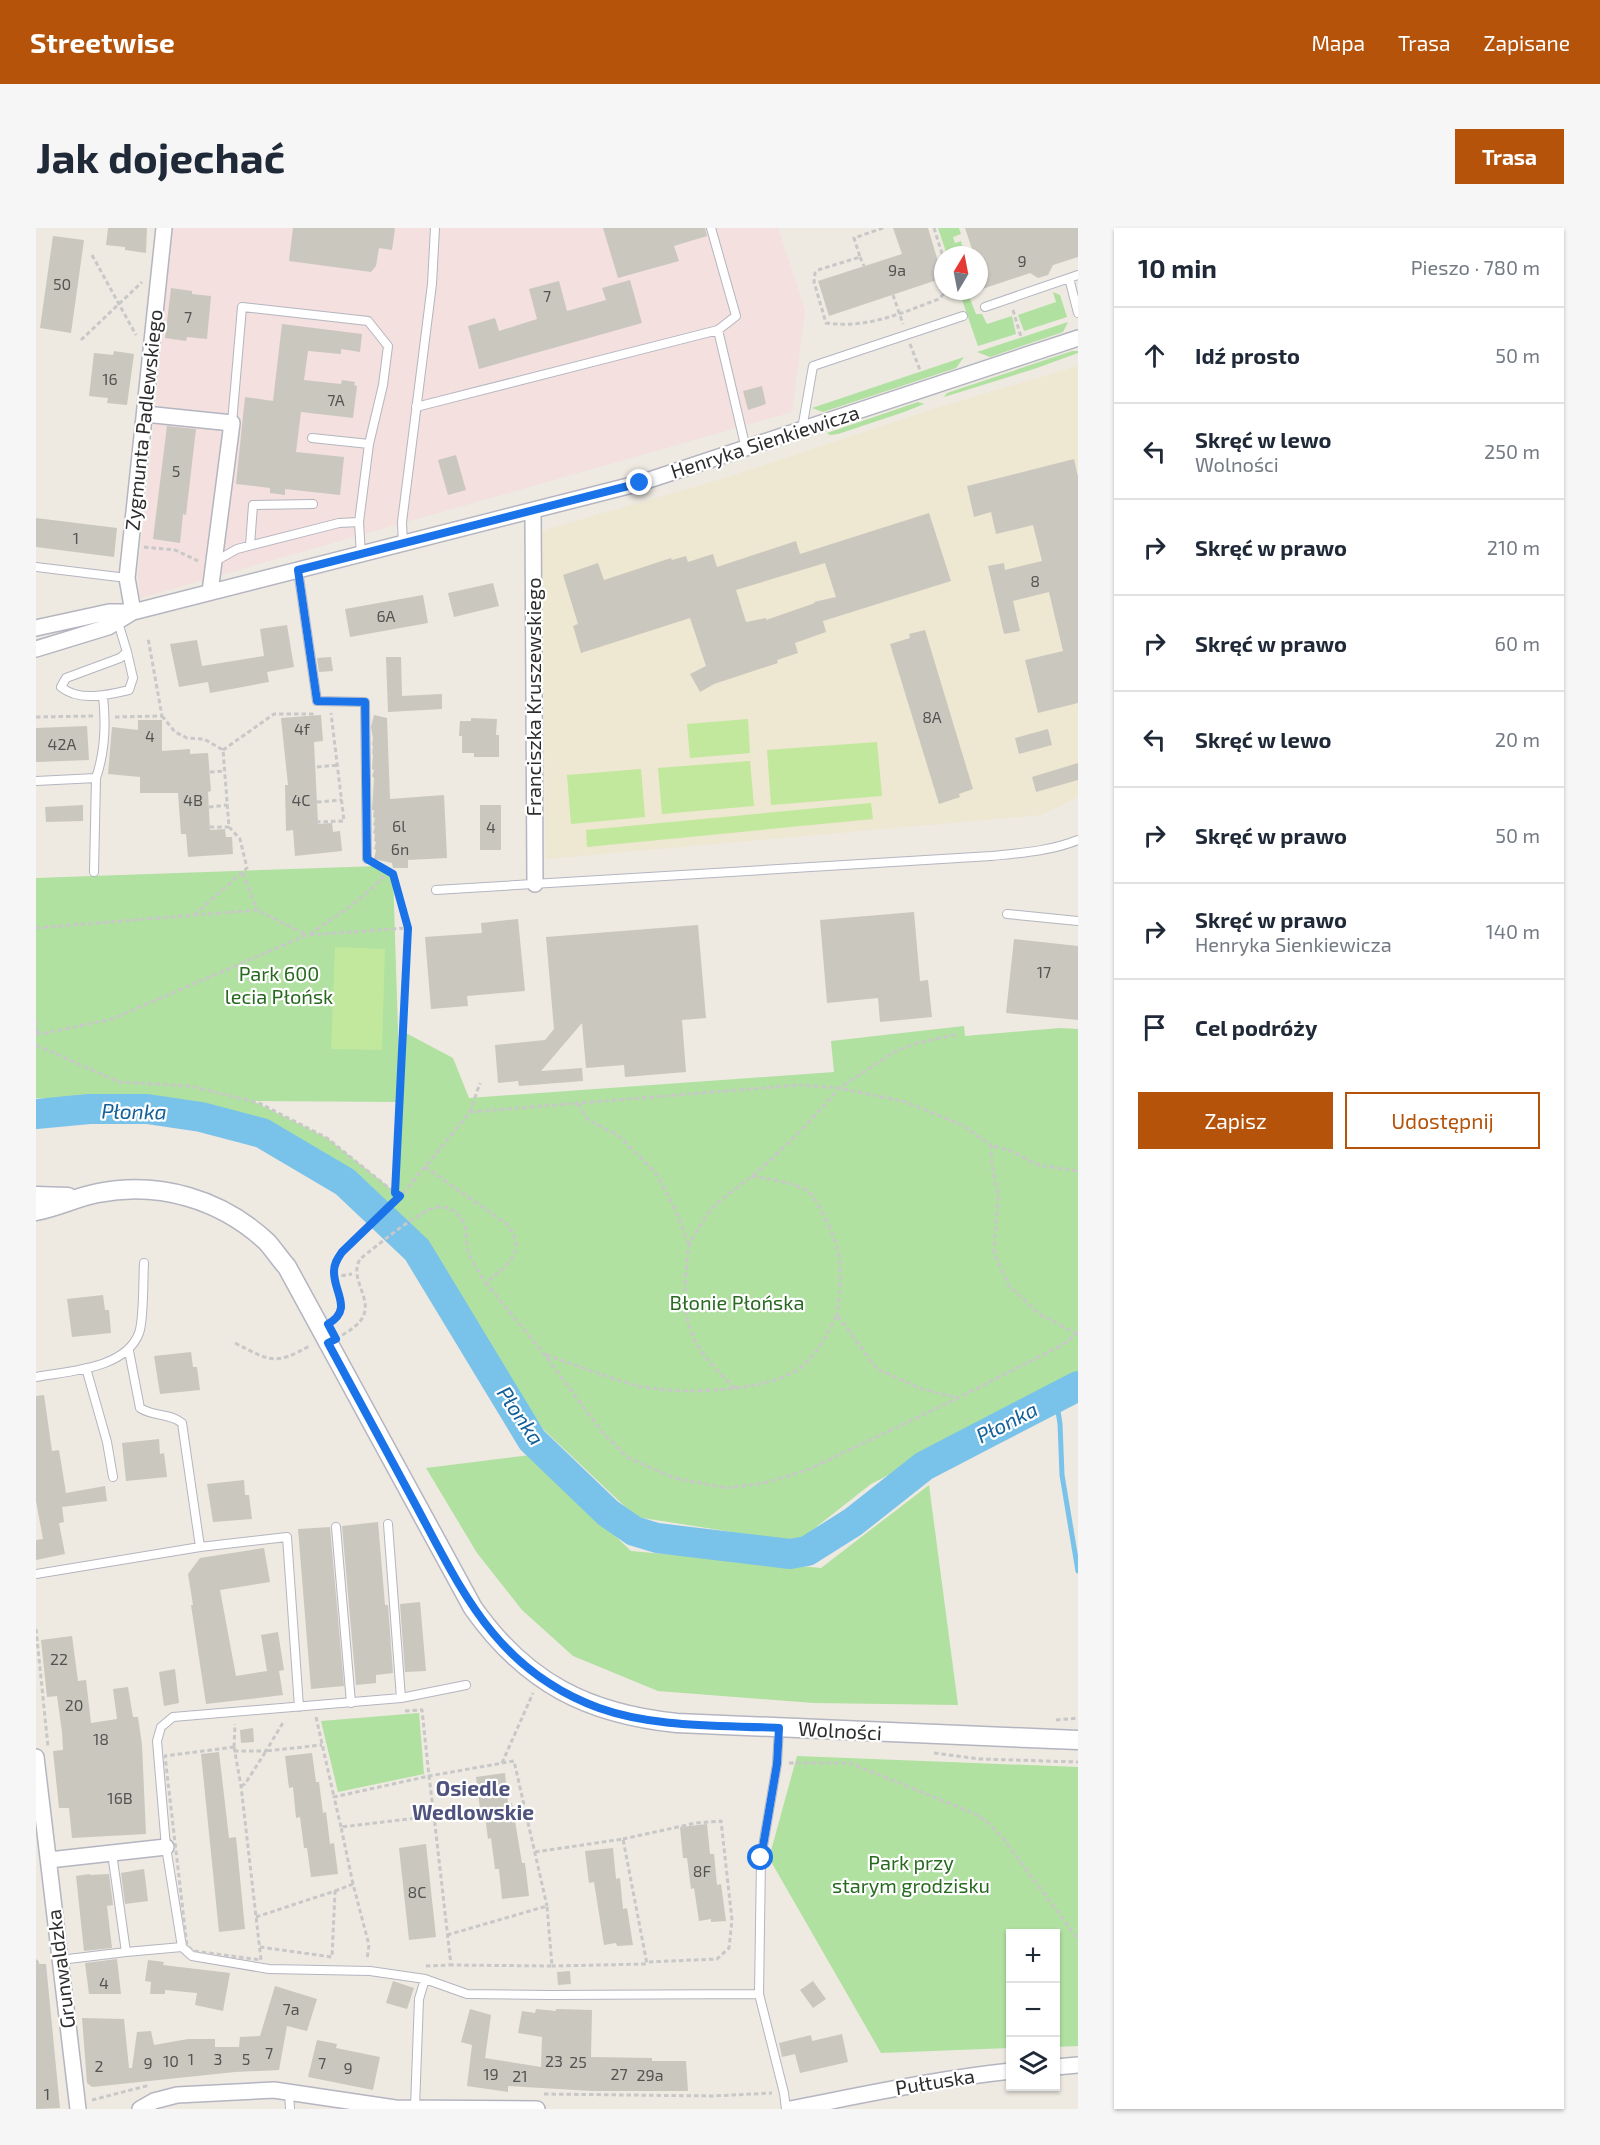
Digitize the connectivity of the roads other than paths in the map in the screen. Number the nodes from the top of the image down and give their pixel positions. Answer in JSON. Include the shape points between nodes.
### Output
{"nodes":[{"id":1,"x":164,"y":228,"type":"edge"},
{"id":2,"x":435,"y":228,"type":"edge"},
{"id":3,"x":711,"y":228,"type":"edge"},
{"id":4,"x":1078,"y":275,"type":"edge"},
{"id":5,"x":1069,"y":278,"type":"junction"},
{"id":6,"x":985,"y":307,"type":"dead end"},
{"id":7,"x":1078,"y":313,"type":"edge"},
{"id":8,"x":963,"y":316,"type":"dead end"},
{"id":9,"x":718,"y":330,"type":"junction"},
{"id":10,"x":1078,"y":338,"type":"edge"},
{"id":11,"x":416,"y":407,"type":"junction"},
{"id":12,"x":145,"y":414,"type":"junction"},
{"id":13,"x":232,"y":423,"type":"junction"},
{"id":14,"x":802,"y":430,"type":"junction"},
{"id":15,"x":312,"y":438,"type":"dead end"},
{"id":16,"x":369,"y":444,"type":"junction"},
{"id":17,"x":746,"y":449,"type":"junction"},
{"id":18,"x":313,"y":504,"type":"dead end"},
{"id":19,"x":533,"y":511,"type":"junction"},
{"id":20,"x":359,"y":522,"type":"junction"},
{"id":21,"x":403,"y":544,"type":"junction"},
{"id":22,"x":250,"y":546,"type":"junction"},
{"id":23,"x":361,"y":555,"type":"junction"},
{"id":24,"x":210,"y":563,"type":"junction"},
{"id":25,"x":36,"y":567,"type":"edge"},
{"id":26,"x":298,"y":570,"type":"junction"},
{"id":27,"x":127,"y":578,"type":"junction"},
{"id":28,"x":210,"y":592,"type":"junction"},
{"id":29,"x":133,"y":612,"type":"junction"},
{"id":30,"x":116,"y":616,"type":"junction"},
{"id":31,"x":36,"y":628,"type":"edge"},
{"id":32,"x":36,"y":649,"type":"edge"},
{"id":33,"x":127,"y":652,"type":"junction"},
{"id":34,"x":103,"y":696,"type":"junction"},
{"id":35,"x":96,"y":778,"type":"junction"},
{"id":36,"x":36,"y":781,"type":"edge"},
{"id":37,"x":1078,"y":840,"type":"edge"},
{"id":38,"x":367,"y":859,"type":"road end"},
{"id":39,"x":94,"y":872,"type":"dead end"},
{"id":40,"x":535,"y":884,"type":"junction"},
{"id":41,"x":436,"y":890,"type":"dead end"},
{"id":42,"x":1007,"y":914,"type":"dead end"},
{"id":43,"x":1078,"y":921,"type":"edge"},
{"id":44,"x":36,"y":1196,"type":"edge"},
{"id":45,"x":78,"y":1197,"type":"junction"},
{"id":46,"x":36,"y":1211,"type":"edge"},
{"id":47,"x":144,"y":1263,"type":"dead end"},
{"id":48,"x":129,"y":1351,"type":"junction"},
{"id":49,"x":86,"y":1368,"type":"junction"},
{"id":50,"x":36,"y":1377,"type":"edge"},
{"id":51,"x":113,"y":1477,"type":"dead end"},
{"id":52,"x":388,"y":1524,"type":"dead end"},
{"id":53,"x":336,"y":1527,"type":"dead end"},
{"id":54,"x":200,"y":1547,"type":"junction"},
{"id":55,"x":36,"y":1575,"type":"edge"},
{"id":56,"x":466,"y":1685,"type":"dead end"},
{"id":57,"x":401,"y":1698,"type":"junction"},
{"id":58,"x":351,"y":1702,"type":"junction"},
{"id":59,"x":299,"y":1707,"type":"junction"},
{"id":60,"x":779,"y":1728,"type":"junction"},
{"id":61,"x":1078,"y":1740,"type":"edge"},
{"id":62,"x":36,"y":1757,"type":"edge"},
{"id":63,"x":166,"y":1847,"type":"junction"},
{"id":64,"x":112,"y":1853,"type":"junction"},
{"id":65,"x":49,"y":1860,"type":"junction"},
{"id":66,"x":182,"y":1947,"type":"junction"},
{"id":67,"x":126,"y":1952,"type":"junction"},
{"id":68,"x":60,"y":1960,"type":"junction"},
{"id":69,"x":425,"y":1979,"type":"junction"},
{"id":70,"x":759,"y":1994,"type":"junction"},
{"id":71,"x":1078,"y":2065,"type":"edge"},
{"id":72,"x":1060,"y":2067,"type":"edge"},
{"id":73,"x":1006,"y":2072,"type":"edge"},
{"id":74,"x":289,"y":2092,"type":"junction"},
{"id":75,"x":538,"y":2102,"type":"edge"},
{"id":76,"x":82,"y":2105,"type":"edge"},
{"id":77,"x":415,"y":2107,"type":"junction"},
{"id":78,"x":140,"y":2109,"type":"edge"},
{"id":79,"x":290,"y":2109,"type":"edge"},
{"id":80,"x":788,"y":2109,"type":"edge"}],
"edges":[{"from":1,"to":12,"type":"street","name":"Zygmunta Padlewskiego"},
{"from":2,"to":11,"type":"lane"},
{"from":3,"to":9,"type":"lane","via":[[736,316]]},
{"from":4,"to":5,"type":"lane"},
{"from":5,"to":6,"type":"lane"},
{"from":5,"to":7,"type":"lane"},
{"from":8,"to":14,"type":"lane","via":[[813,366]]},
{"from":9,"to":11,"type":"lane"},
{"from":9,"to":17,"type":"lane"},
{"from":10,"to":14,"type":"street","name":"Henryka Sienkiewicza"},
{"from":11,"to":21,"type":"lane","via":[[402,522]]},
{"from":12,"to":13,"type":"street"},
{"from":12,"to":27,"type":"street","name":"Zygmunta Padlewskiego"},
{"from":13,"to":16,"type":"lane","via":[[242,307],[368,321],[388,346]]},
{"from":13,"to":24,"type":"street"},
{"from":14,"to":17,"type":"street","name":"Henryka Sienkiewicza"},
{"from":15,"to":16,"type":"lane"},
{"from":16,"to":20,"type":"lane"},
{"from":17,"to":19,"type":"street","name":"Henryka Sienkiewicza","via":[[640,483]]},
{"from":18,"to":22,"type":"lane","via":[[253,505]]},
{"from":19,"to":21,"type":"street","name":"Henryka Sienkiewicza"},
{"from":19,"to":40,"type":"street","name":"Franciszka Kruszewskiego"},
{"from":20,"to":22,"type":"lane","via":[[339,523]]},
{"from":20,"to":23,"type":"lane"},
{"from":21,"to":23,"type":"street","name":"Henryka Sienkiewicza"},
{"from":22,"to":24,"type":"lane"},
{"from":23,"to":26,"type":"street","name":"Henryka Sienkiewicza"},
{"from":24,"to":28,"type":"street"},
{"from":25,"to":27,"type":"lane"},
{"from":26,"to":28,"type":"street","name":"Henryka Sienkiewicza"},
{"from":26,"to":38,"type":"lane","via":[[317,701],[365,702]]},
{"from":27,"to":29,"type":"street","name":"Zygmunta Padlewskiego"},
{"from":28,"to":29,"type":"street","name":"Henryka Sienkiewicza"},
{"from":29,"to":30,"type":"street","name":"Henryka Sienkiewicza"},
{"from":30,"to":31,"type":"street","name":"Henryka Sienkiewicza"},
{"from":30,"to":32,"type":"street","name":"Henryka Sienkiewicza","via":[[108,627]]},
{"from":30,"to":33,"type":"lane"},
{"from":33,"to":34,"type":"lane","via":[[133,678],[129,690]]},
{"from":33,"to":34,"type":"lane","via":[[66,678],[61,687],[70,694]]},
{"from":34,"to":35,"type":"lane","via":[[102,761]]},
{"from":35,"to":36,"type":"lane"},
{"from":35,"to":39,"type":"lane"},
{"from":37,"to":40,"type":"lane","via":[[1047,849],[992,856]]},
{"from":40,"to":41,"type":"lane"},
{"from":42,"to":43,"type":"lane"},
{"from":44,"to":45,"type":"street","name":"Wolności"},
{"from":45,"to":46,"type":"street","name":"Wolności"},
{"from":45,"to":60,"type":"street","name":"Wolności","via":[[135,1189],[188,1196],[240,1221],[268,1243],[287,1267],[468,1601],[486,1627],[542,1679],[569,1695],[624,1715],[677,1723]]},
{"from":47,"to":48,"type":"lane","via":[[140,1332]]},
{"from":48,"to":49,"type":"lane"},
{"from":48,"to":54,"type":"lane","via":[[140,1408],[182,1423]]},
{"from":49,"to":50,"type":"lane"},
{"from":49,"to":51,"type":"lane"},
{"from":52,"to":57,"type":"lane"},
{"from":53,"to":58,"type":"lane"},
{"from":54,"to":55,"type":"lane"},
{"from":54,"to":59,"type":"lane","via":[[287,1537]]},
{"from":56,"to":57,"type":"lane"},
{"from":57,"to":58,"type":"lane"},
{"from":58,"to":59,"type":"lane"},
{"from":59,"to":63,"type":"lane","via":[[173,1717],[161,1727],[157,1741]]},
{"from":60,"to":61,"type":"street","name":"Wolności"},
{"from":60,"to":70,"type":"lane","via":[[761,1858]]},
{"from":62,"to":65,"type":"street","name":"Grunwaldzka"},
{"from":63,"to":64,"type":"street"},
{"from":63,"to":66,"type":"lane"},
{"from":64,"to":65,"type":"street"},
{"from":64,"to":67,"type":"lane"},
{"from":65,"to":68,"type":"street","name":"Grunwaldzka"},
{"from":66,"to":67,"type":"lane"},
{"from":66,"to":69,"type":"lane","via":[[192,1956],[269,1969],[370,1971]]},
{"from":67,"to":68,"type":"lane"},
{"from":68,"to":76,"type":"street","name":"Grunwaldzka"},
{"from":69,"to":70,"type":"lane","via":[[467,1994]]},
{"from":69,"to":77,"type":"lane","via":[[419,1998]]},
{"from":70,"to":80,"type":"lane"},
{"from":71,"to":72,"type":"street"},
{"from":73,"to":80,"type":"street","name":"Pułtuska"},
{"from":74,"to":77,"type":"street","via":[[395,2108]]},
{"from":74,"to":78,"type":"street","via":[[246,2090],[177,2095]]},
{"from":74,"to":79,"type":"lane"},
{"from":75,"to":77,"type":"street"}]}
